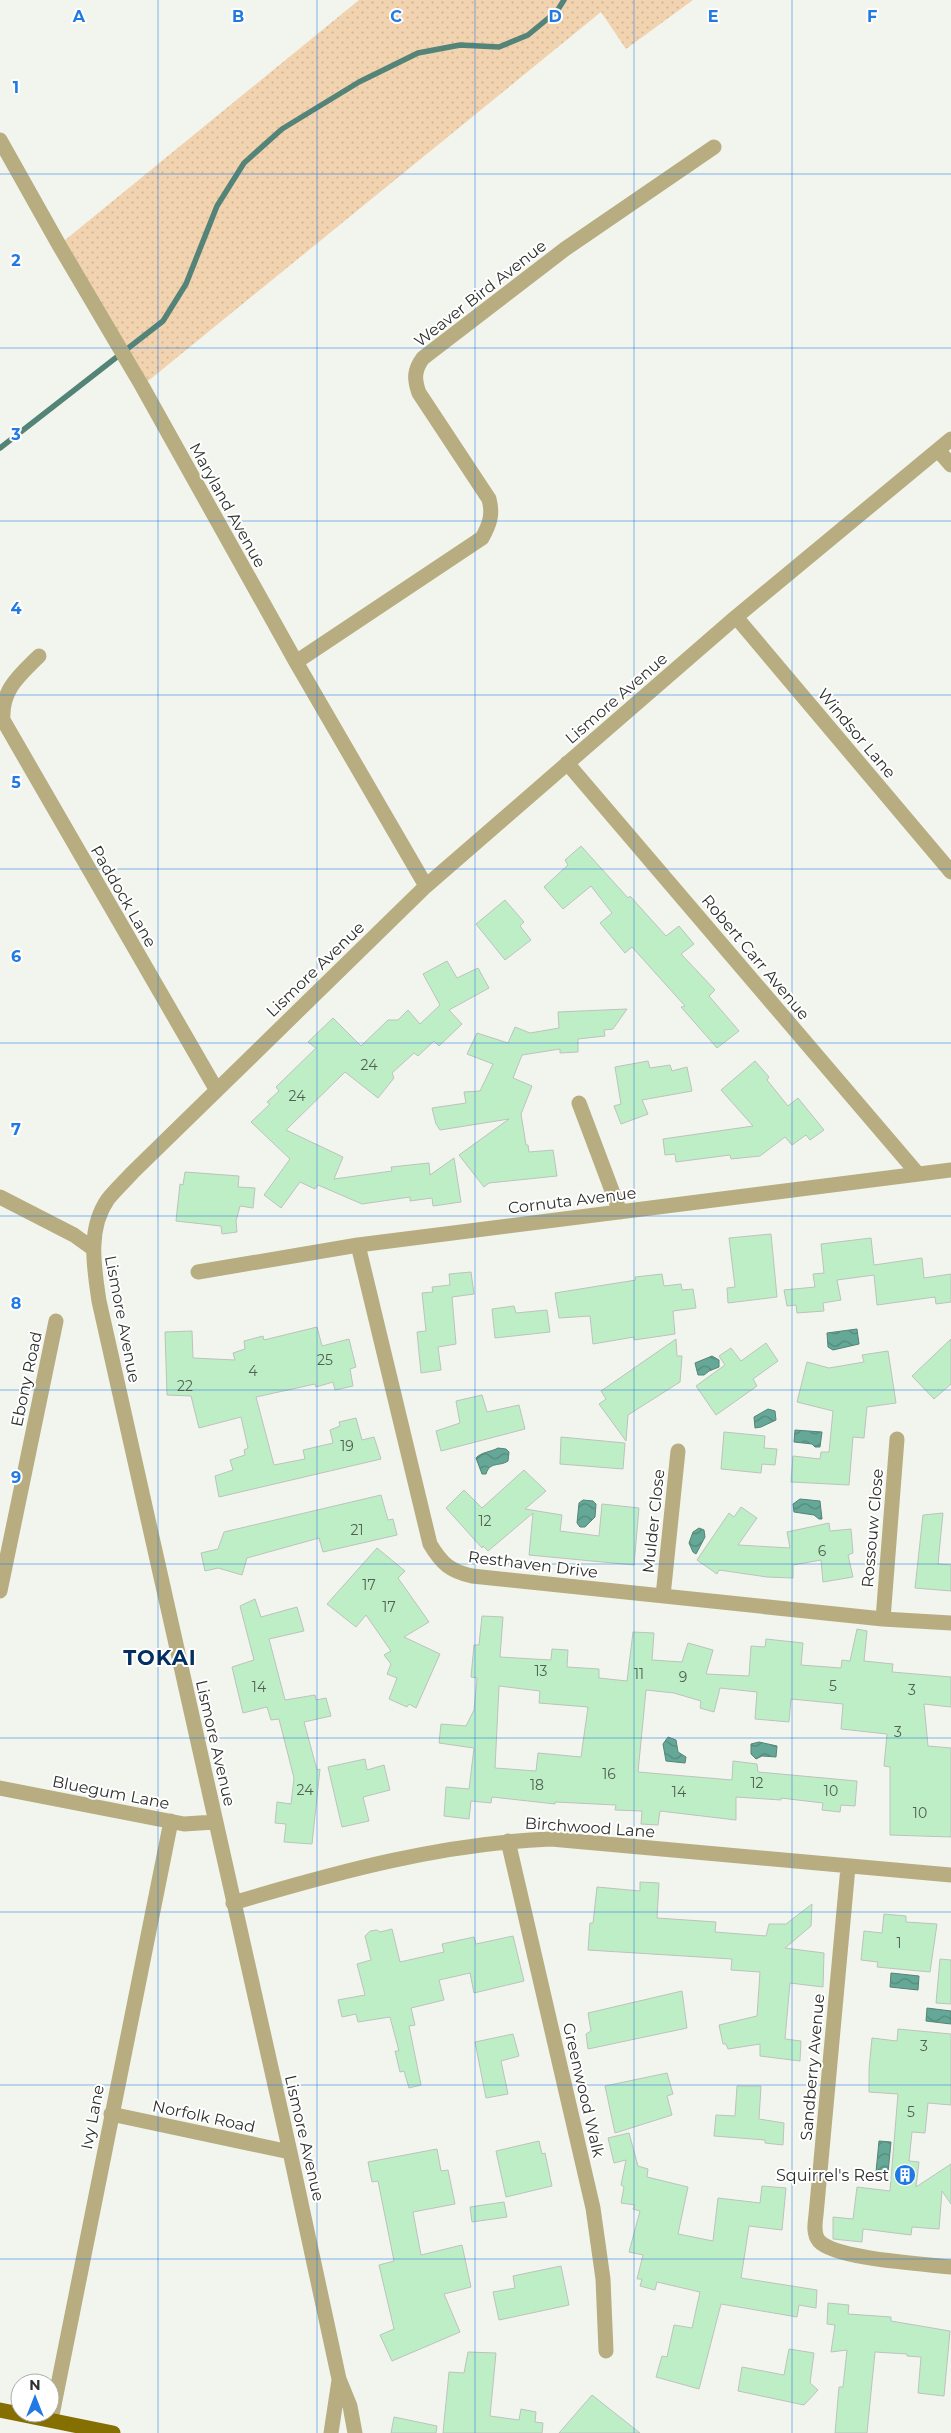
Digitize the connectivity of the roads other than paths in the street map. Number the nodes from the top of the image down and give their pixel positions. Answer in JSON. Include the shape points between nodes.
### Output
{"nodes":[{"id":1,"x":0,"y":140,"type":"edge"},
{"id":2,"x":714,"y":147,"type":"dead end"},
{"id":3,"x":951,"y":439,"type":"edge"},
{"id":4,"x":938,"y":450,"type":"junction"},
{"id":5,"x":951,"y":465,"type":"edge"},
{"id":6,"x":736,"y":617,"type":"junction"},
{"id":7,"x":39,"y":656,"type":"dead end"},
{"id":8,"x":296,"y":662,"type":"junction"},
{"id":9,"x":2,"y":720,"type":"edge"},
{"id":10,"x":567,"y":763,"type":"junction"},
{"id":11,"x":951,"y":872,"type":"edge"},
{"id":12,"x":426,"y":886,"type":"junction"},
{"id":13,"x":216,"y":1089,"type":"junction"},
{"id":14,"x":579,"y":1103,"type":"dead end"},
{"id":15,"x":951,"y":1170,"type":"edge"},
{"id":16,"x":918,"y":1174,"type":"junction"},
{"id":17,"x":0,"y":1197,"type":"edge"},
{"id":18,"x":620,"y":1212,"type":"junction"},
{"id":19,"x":358,"y":1245,"type":"junction"},
{"id":20,"x":92,"y":1248,"type":"junction"},
{"id":21,"x":198,"y":1272,"type":"dead end"},
{"id":22,"x":56,"y":1322,"type":"dead end"},
{"id":23,"x":897,"y":1439,"type":"dead end"},
{"id":24,"x":678,"y":1451,"type":"dead end"},
{"id":25,"x":0,"y":1592,"type":"edge"},
{"id":26,"x":663,"y":1596,"type":"junction"},
{"id":27,"x":882,"y":1619,"type":"junction"},
{"id":28,"x":951,"y":1624,"type":"edge"},
{"id":29,"x":0,"y":1788,"type":"edge"},
{"id":30,"x":170,"y":1821,"type":"junction"},
{"id":31,"x":215,"y":1822,"type":"junction"},
{"id":32,"x":508,"y":1840,"type":"junction"},
{"id":33,"x":848,"y":1867,"type":"junction"},
{"id":34,"x":951,"y":1875,"type":"edge"},
{"id":35,"x":233,"y":1903,"type":"junction"},
{"id":36,"x":111,"y":2114,"type":"junction"},
{"id":37,"x":290,"y":2152,"type":"junction"},
{"id":38,"x":951,"y":2267,"type":"edge"},
{"id":39,"x":606,"y":2351,"type":"dead end"},
{"id":40,"x":60,"y":2374,"type":"edge"},
{"id":41,"x":339,"y":2379,"type":"junction"},
{"id":42,"x":60,"y":2422,"type":"edge"},
{"id":43,"x":113,"y":2433,"type":"edge"},
{"id":44,"x":331,"y":2433,"type":"edge"},
{"id":45,"x":355,"y":2433,"type":"edge"}],
"edges":[{"from":1,"to":8,"type":"street","name":"Maryland Avenue"},
{"from":2,"to":8,"type":"street","name":"Weaver Bird Avenue","via":[[565,250],[423,358],[417,366],[415,381],[419,393],[488,499],[492,510],[490,524],[482,538]]},
{"from":3,"to":4,"type":"street","name":"Lismore Avenue"},
{"from":4,"to":5,"type":"street"},
{"from":4,"to":6,"type":"street","name":"Lismore Avenue"},
{"from":6,"to":10,"type":"street","name":"Lismore Avenue"},
{"from":6,"to":11,"type":"street","name":"Windsor Lane"},
{"from":7,"to":9,"type":"street","name":"Paddock Lane","via":[[9,690],[2,705]]},
{"from":8,"to":12,"type":"street","name":"Maryland Avenue"},
{"from":9,"to":13,"type":"street","name":"Paddock Lane"},
{"from":10,"to":12,"type":"street","name":"Lismore Avenue"},
{"from":10,"to":16,"type":"street","name":"Robert Carr Avenue"},
{"from":12,"to":13,"type":"street","name":"Lismore Avenue"},
{"from":13,"to":20,"type":"street","name":"Lismore Avenue","via":[[108,1200]]},
{"from":14,"to":18,"type":"street"},
{"from":15,"to":16,"type":"street","name":"Cornuta Avenue"},
{"from":16,"to":18,"type":"street","name":"Cornuta Avenue"},
{"from":17,"to":20,"type":"street","via":[[74,1235]]},
{"from":18,"to":19,"type":"street","name":"Cornuta Avenue"},
{"from":19,"to":21,"type":"street","name":"Cornuta Avenue"},
{"from":19,"to":26,"type":"street","name":"Resthaven Drive","via":[[430,1544],[439,1558],[454,1572],[472,1576]]},
{"from":20,"to":31,"type":"street","name":"Lismore Avenue","via":[[98,1300]]},
{"from":22,"to":25,"type":"street","name":"Ebony Road"},
{"from":23,"to":27,"type":"street","name":"Rossouw Close"},
{"from":24,"to":26,"type":"street","name":"Mulder Close"},
{"from":26,"to":27,"type":"street","name":"Resthaven Drive"},
{"from":27,"to":28,"type":"street","name":"Resthaven Drive"},
{"from":29,"to":30,"type":"street","name":"Bluegum Lane"},
{"from":30,"to":31,"type":"street","name":"Bluegum Lane"},
{"from":30,"to":36,"type":"street","name":"Ivy Lane"},
{"from":31,"to":35,"type":"street","name":"Lismore Avenue"},
{"from":32,"to":33,"type":"street","name":"Birchwood Lane","via":[[551,1839]]},
{"from":32,"to":35,"type":"street","name":"Birchwood Lane","via":[[462,1846],[319,1878]]},
{"from":32,"to":39,"type":"street","name":"Greenwood Walk","via":[[594,2208],[603,2279]]},
{"from":33,"to":34,"type":"street","name":"Birchwood Lane"},
{"from":33,"to":38,"type":"street","name":"Sandberry Avenue","via":[[815,2224],[819,2241],[846,2254]]},
{"from":35,"to":37,"type":"street","name":"Lismore Avenue"},
{"from":36,"to":37,"type":"street","name":"Norfolk Road"},
{"from":36,"to":40,"type":"street","name":"Ivy Lane"},
{"from":37,"to":41,"type":"street","name":"Lismore Avenue"},
{"from":41,"to":44,"type":"street","name":"Lismore Avenue"},
{"from":41,"to":45,"type":"street","name":"Lismore Avenue","via":[[350,2406]]},
{"from":42,"to":43,"type":"main road"}]}
